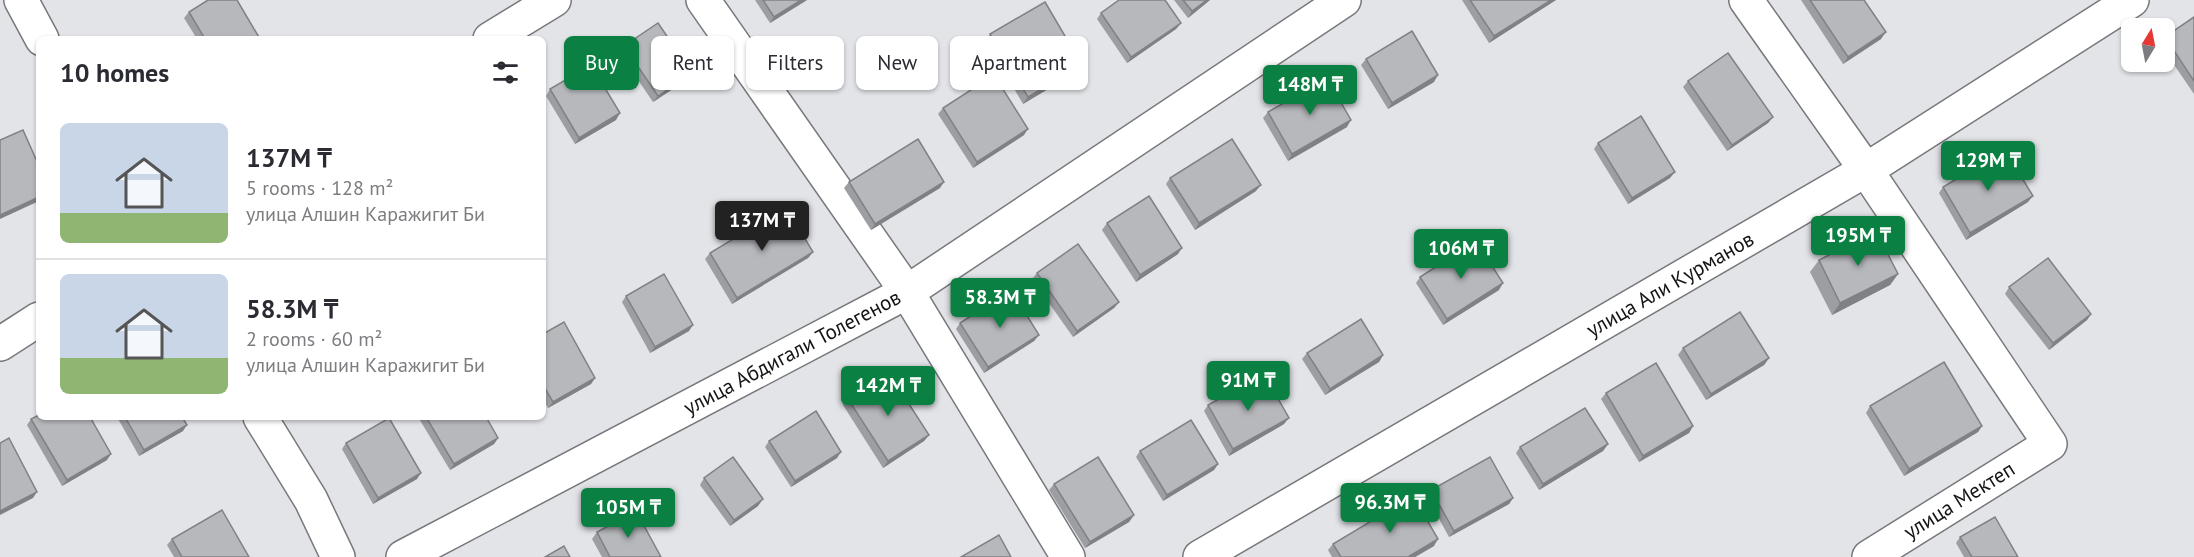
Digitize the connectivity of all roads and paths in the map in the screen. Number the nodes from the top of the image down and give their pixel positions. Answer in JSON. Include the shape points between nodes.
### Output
{"nodes":[{"id":1,"x":21,"y":0,"type":"edge"},
{"id":2,"x":554,"y":0,"type":"edge"},
{"id":3,"x":703,"y":0,"type":"edge"},
{"id":4,"x":1344,"y":0,"type":"edge"},
{"id":5,"x":1746,"y":0,"type":"edge"},
{"id":6,"x":2132,"y":0,"type":"edge"},
{"id":7,"x":40,"y":36,"type":"edge"},
{"id":8,"x":495,"y":36,"type":"edge"},
{"id":9,"x":1866,"y":170,"type":"junction"},
{"id":10,"x":907,"y":292,"type":"junction"},
{"id":11,"x":36,"y":321,"type":"edge"},
{"id":12,"x":0,"y":344,"type":"edge"},
{"id":13,"x":262,"y":420,"type":"edge"},
{"id":14,"x":338,"y":557,"type":"edge"},
{"id":15,"x":403,"y":557,"type":"edge"},
{"id":16,"x":1068,"y":557,"type":"edge"},
{"id":17,"x":1200,"y":557,"type":"edge"},
{"id":18,"x":1869,"y":557,"type":"edge"}],
"edges":[{"from":1,"to":7,"type":"street"},
{"from":2,"to":8,"type":"street"},
{"from":3,"to":10,"type":"street"},
{"from":4,"to":10,"type":"street","name":"улица Абдигали Толегенов"},
{"from":5,"to":9,"type":"street"},
{"from":6,"to":9,"type":"street","name":"улица Али Курманов"},
{"from":9,"to":17,"type":"street","name":"улица Али Курманов"},
{"from":9,"to":18,"type":"street","name":"улица Мектеп","via":[[2049,444]]},
{"from":10,"to":15,"type":"street","name":"улица Абдигали Толегенов"},
{"from":10,"to":16,"type":"street"},
{"from":11,"to":12,"type":"street"},
{"from":13,"to":14,"type":"street","via":[[311,500]]}]}
